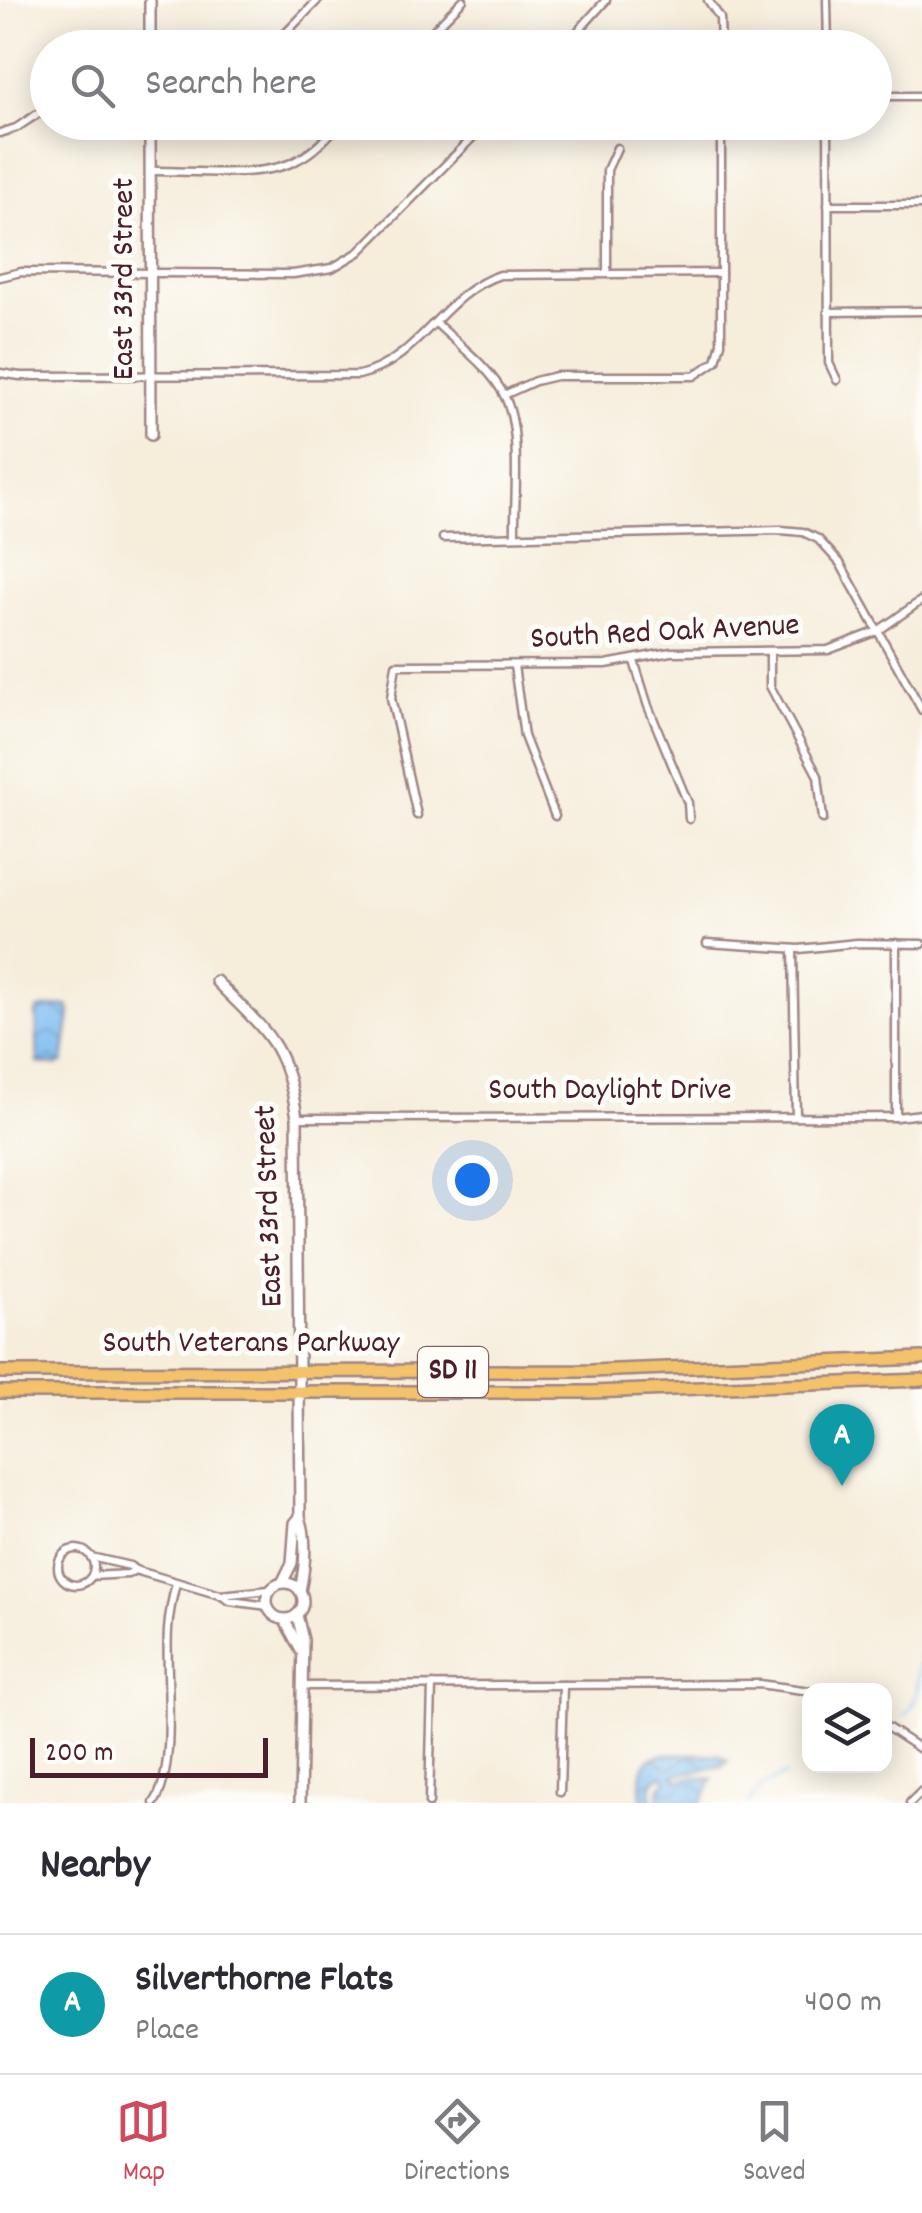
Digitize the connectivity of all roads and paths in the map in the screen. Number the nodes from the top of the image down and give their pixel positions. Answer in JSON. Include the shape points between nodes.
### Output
{"nodes":[{"id":1,"x":150,"y":0,"type":"edge"},
{"id":2,"x":318,"y":0,"type":"edge"},
{"id":3,"x":464,"y":0,"type":"edge"},
{"id":4,"x":606,"y":0,"type":"edge"},
{"id":5,"x":708,"y":0,"type":"edge"},
{"id":6,"x":828,"y":0,"type":"edge"},
{"id":7,"x":150,"y":30,"type":"edge"},
{"id":8,"x":289,"y":30,"type":"edge"},
{"id":9,"x":434,"y":30,"type":"edge"},
{"id":10,"x":579,"y":30,"type":"edge"},
{"id":11,"x":720,"y":30,"type":"edge"},
{"id":12,"x":828,"y":30,"type":"edge"},
{"id":13,"x":892,"y":96,"type":"edge"},
{"id":14,"x":922,"y":96,"type":"edge"},
{"id":15,"x":30,"y":119,"type":"edge"},
{"id":16,"x":0,"y":134,"type":"edge"},
{"id":17,"x":150,"y":140,"type":"edge"},
{"id":18,"x":324,"y":140,"type":"edge"},
{"id":19,"x":470,"y":140,"type":"edge"},
{"id":20,"x":721,"y":140,"type":"edge"},
{"id":21,"x":828,"y":140,"type":"edge"},
{"id":22,"x":616,"y":148,"type":"dead end"},
{"id":23,"x":150,"y":170,"type":"junction"},
{"id":24,"x":828,"y":204,"type":"junction"},
{"id":25,"x":922,"y":204,"type":"edge"},
{"id":26,"x":607,"y":272,"type":"junction"},
{"id":27,"x":721,"y":272,"type":"junction"},
{"id":28,"x":150,"y":275,"type":"junction"},
{"id":29,"x":0,"y":277,"type":"edge"},
{"id":30,"x":922,"y":311,"type":"edge"},
{"id":31,"x":828,"y":312,"type":"junction"},
{"id":32,"x":436,"y":323,"type":"junction"},
{"id":33,"x":0,"y":373,"type":"edge"},
{"id":34,"x":150,"y":376,"type":"junction"},
{"id":35,"x":837,"y":380,"type":"dead end"},
{"id":36,"x":504,"y":395,"type":"junction"},
{"id":37,"x":151,"y":435,"type":"dead end"},
{"id":38,"x":515,"y":536,"type":"junction"},
{"id":39,"x":443,"y":538,"type":"dead end"},
{"id":40,"x":922,"y":600,"type":"edge"},
{"id":41,"x":877,"y":632,"type":"junction"},
{"id":42,"x":770,"y":652,"type":"junction"},
{"id":43,"x":634,"y":661,"type":"junction"},
{"id":44,"x":514,"y":666,"type":"junction"},
{"id":45,"x":922,"y":710,"type":"edge"},
{"id":46,"x":418,"y":815,"type":"dead end"},
{"id":47,"x":555,"y":816,"type":"dead end"},
{"id":48,"x":689,"y":819,"type":"dead end"},
{"id":49,"x":823,"y":819,"type":"dead end"},
{"id":50,"x":707,"y":943,"type":"dead end"},
{"id":51,"x":896,"y":944,"type":"junction"},
{"id":52,"x":922,"y":944,"type":"edge"},
{"id":53,"x":793,"y":949,"type":"junction"},
{"id":54,"x":216,"y":981,"type":"dead end"},
{"id":55,"x":922,"y":1114,"type":"edge"},
{"id":56,"x":796,"y":1117,"type":"junction"},
{"id":57,"x":896,"y":1117,"type":"junction"},
{"id":58,"x":297,"y":1118,"type":"junction"},
{"id":59,"x":922,"y":1358,"type":"edge"},
{"id":60,"x":0,"y":1372,"type":"edge"},
{"id":61,"x":300,"y":1372,"type":"junction"},
{"id":62,"x":922,"y":1380,"type":"edge"},
{"id":63,"x":0,"y":1392,"type":"edge"},
{"id":64,"x":300,"y":1394,"type":"junction"},
{"id":65,"x":300,"y":1516,"type":"junction"},
{"id":66,"x":91,"y":1557,"type":"junction"},
{"id":67,"x":135,"y":1570,"type":"junction"},
{"id":68,"x":92,"y":1576,"type":"junction"},
{"id":69,"x":176,"y":1583,"type":"junction"},
{"id":70,"x":282,"y":1583,"type":"junction"},
{"id":71,"x":270,"y":1590,"type":"junction"},
{"id":72,"x":300,"y":1591,"type":"junction"},
{"id":73,"x":220,"y":1595,"type":"junction"},
{"id":74,"x":268,"y":1606,"type":"junction"},
{"id":75,"x":297,"y":1615,"type":"junction"},
{"id":76,"x":284,"y":1619,"type":"junction"},
{"id":77,"x":301,"y":1651,"type":"junction"},
{"id":78,"x":563,"y":1684,"type":"junction"},
{"id":79,"x":432,"y":1685,"type":"junction"},
{"id":80,"x":301,"y":1686,"type":"junction"},
{"id":81,"x":802,"y":1690,"type":"edge"},
{"id":82,"x":892,"y":1730,"type":"edge"},
{"id":83,"x":922,"y":1750,"type":"edge"},
{"id":84,"x":922,"y":1791,"type":"edge"},
{"id":85,"x":560,"y":1792,"type":"dead end"},
{"id":86,"x":154,"y":1803,"type":"edge"},
{"id":87,"x":300,"y":1803,"type":"edge"},
{"id":88,"x":429,"y":1803,"type":"edge"},
{"id":89,"x":910,"y":1803,"type":"edge"}],
"edges":[{"from":1,"to":7,"type":"street"},
{"from":2,"to":8,"type":"street"},
{"from":3,"to":9,"type":"street"},
{"from":4,"to":10,"type":"street"},
{"from":5,"to":11,"type":"street"},
{"from":6,"to":12,"type":"street"},
{"from":13,"to":14,"type":"street"},
{"from":15,"to":16,"type":"street"},
{"from":17,"to":23,"type":"street","name":"East 33rd Street"},
{"from":18,"to":23,"type":"street","via":[[296,162],[272,168]]},
{"from":19,"to":28,"type":"street","via":[[366,246],[332,268]]},
{"from":20,"to":27,"type":"street"},
{"from":21,"to":24,"type":"street"},
{"from":22,"to":26,"type":"street","via":[[607,170]]},
{"from":23,"to":28,"type":"street","name":"East 33rd Street"},
{"from":24,"to":25,"type":"street"},
{"from":24,"to":31,"type":"street"},
{"from":26,"to":27,"type":"street"},
{"from":26,"to":32,"type":"street","via":[[500,274],[473,287]]},
{"from":27,"to":36,"type":"street","via":[[721,343],[716,362],[703,372],[556,376]]},
{"from":28,"to":29,"type":"street"},
{"from":28,"to":34,"type":"street","name":"East 33rd Street"},
{"from":30,"to":31,"type":"street"},
{"from":31,"to":35,"type":"street","via":[[829,362]]},
{"from":32,"to":34,"type":"street","via":[[394,361],[359,375]]},
{"from":32,"to":36,"type":"street"},
{"from":33,"to":34,"type":"street"},
{"from":34,"to":37,"type":"street","name":"East 33rd Street"},
{"from":36,"to":38,"type":"street","via":[[512,419]]},
{"from":38,"to":39,"type":"street"},
{"from":38,"to":41,"type":"street","via":[[802,532],[840,563]]},
{"from":40,"to":41,"type":"street","name":"South Red Oak Avenue"},
{"from":41,"to":42,"type":"street","name":"South Red Oak Avenue","via":[[828,650]]},
{"from":41,"to":45,"type":"street"},
{"from":42,"to":43,"type":"street","name":"South Red Oak Avenue","via":[[671,652]]},
{"from":42,"to":49,"type":"street","via":[[770,686],[818,776]]},
{"from":43,"to":44,"type":"street","name":"South Red Oak Avenue"},
{"from":43,"to":48,"type":"street"},
{"from":44,"to":46,"type":"street","name":"South Red Oak Avenue","via":[[396,665],[391,698]]},
{"from":44,"to":47,"type":"street","via":[[524,736]]},
{"from":50,"to":53,"type":"street"},
{"from":51,"to":52,"type":"street"},
{"from":51,"to":53,"type":"street"},
{"from":51,"to":57,"type":"street"},
{"from":53,"to":56,"type":"street"},
{"from":54,"to":58,"type":"street","name":"East 33rd Street","via":[[278,1045]]},
{"from":55,"to":57,"type":"street","name":"South Daylight Drive"},
{"from":56,"to":57,"type":"street","name":"South Daylight Drive"},
{"from":56,"to":58,"type":"street","name":"South Daylight Drive"},
{"from":58,"to":61,"type":"street","name":"East 33rd Street"},
{"from":59,"to":61,"type":"highway","name":"South Veterans Parkway","number":"SD 11","via":[[654,1370]]},
{"from":60,"to":61,"type":"highway","name":"South Veterans Parkway","number":"SD 11"},
{"from":61,"to":64,"type":"street","name":"East 33rd Street"},
{"from":62,"to":64,"type":"highway","name":"South Veterans Parkway","number":"SD 11"},
{"from":63,"to":64,"type":"highway","name":"South Veterans Parkway","number":"SD 11"},
{"from":64,"to":65,"type":"street","name":"East 33rd Street"},
{"from":65,"to":70,"type":"street","name":"East 33rd Street"},
{"from":65,"to":72,"type":"street","name":"East 33rd Street"},
{"from":66,"to":67,"type":"street"},
{"from":66,"to":68,"type":"street"},
{"from":66,"to":68,"type":"street","via":[[70,1550],[58,1568],[73,1584]]},
{"from":67,"to":68,"type":"street"},
{"from":67,"to":69,"type":"street"},
{"from":69,"to":73,"type":"street"},
{"from":69,"to":86,"type":"street","via":[[167,1633],[167,1759]]},
{"from":70,"to":71,"type":"street"},
{"from":70,"to":72,"type":"street"},
{"from":71,"to":73,"type":"street"},
{"from":71,"to":74,"type":"street"},
{"from":72,"to":75,"type":"street","name":"East 33rd Street"},
{"from":73,"to":74,"type":"street"},
{"from":74,"to":76,"type":"street","name":"East 33rd Street"},
{"from":75,"to":76,"type":"street"},
{"from":75,"to":77,"type":"street","name":"East 33rd Street"},
{"from":76,"to":77,"type":"street","name":"East 33rd Street"},
{"from":77,"to":80,"type":"street","name":"East 33rd Street"},
{"from":78,"to":79,"type":"street"},
{"from":78,"to":81,"type":"street"},
{"from":78,"to":85,"type":"street"},
{"from":79,"to":80,"type":"street"},
{"from":79,"to":88,"type":"street"},
{"from":80,"to":87,"type":"street","name":"East 33rd Street"},
{"from":82,"to":83,"type":"street"},
{"from":84,"to":89,"type":"street"}]}
